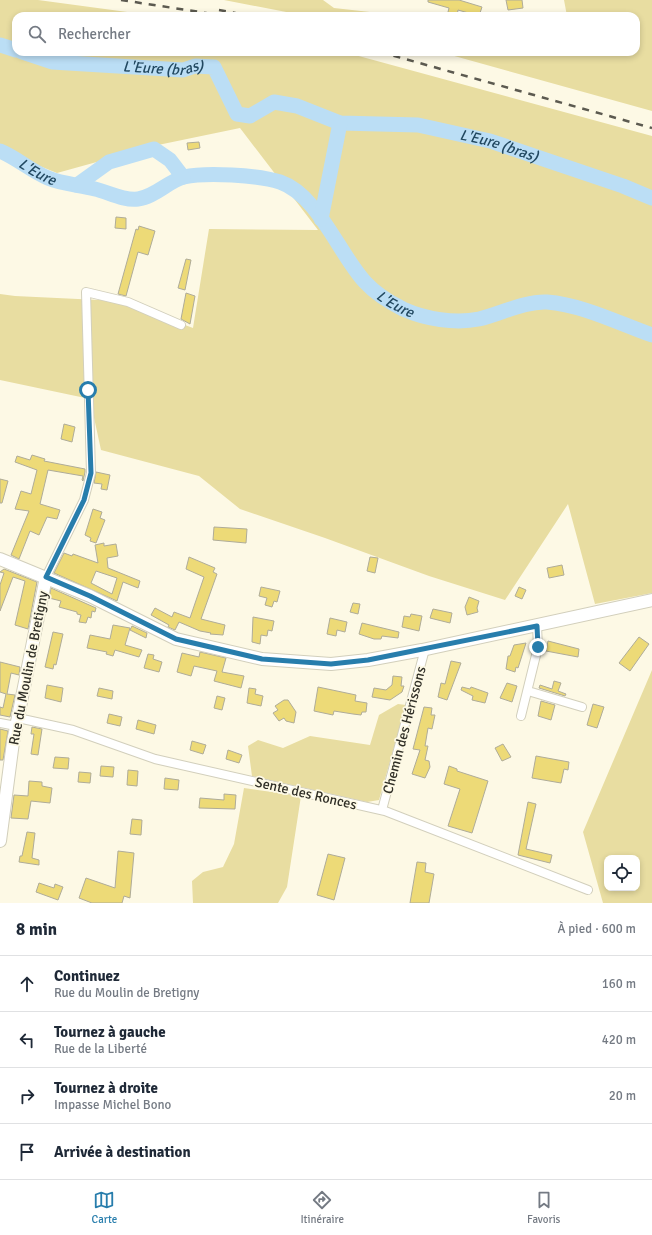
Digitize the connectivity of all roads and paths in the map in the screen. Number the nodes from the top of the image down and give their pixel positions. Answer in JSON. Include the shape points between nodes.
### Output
{"nodes":[{"id":1,"x":181,"y":325,"type":"dead end"},
{"id":2,"x":0,"y":559,"type":"edge"},
{"id":3,"x":46,"y":577,"type":"junction"},
{"id":4,"x":652,"y":600,"type":"edge"},
{"id":5,"x":537,"y":626,"type":"junction"},
{"id":6,"x":426,"y":649,"type":"junction"},
{"id":7,"x":528,"y":691,"type":"junction"},
{"id":8,"x":582,"y":707,"type":"dead end"},
{"id":9,"x":521,"y":716,"type":"dead end"},
{"id":10,"x":17,"y":722,"type":"junction"},
{"id":11,"x":0,"y":723,"type":"edge"},
{"id":12,"x":382,"y":810,"type":"junction"},
{"id":13,"x":0,"y":842,"type":"edge"},
{"id":14,"x":588,"y":890,"type":"dead end"}],
"edges":[{"from":1,"to":3,"type":"street","name":"Rue du Moulin de Bretigny","via":[[128,302],[86,292],[91,473],[84,500]]},
{"from":2,"to":3,"type":"street"},
{"from":3,"to":6,"type":"street","via":[[176,639],[262,659],[331,664]]},
{"from":3,"to":10,"type":"street","name":"Rue du Moulin de Bretigny"},
{"from":4,"to":5,"type":"street"},
{"from":5,"to":6,"type":"street"},
{"from":5,"to":7,"type":"street","via":[[538,647]]},
{"from":6,"to":12,"type":"street","name":"Chemin des Hérissons"},
{"from":7,"to":8,"type":"street"},
{"from":7,"to":9,"type":"street"},
{"from":10,"to":11,"type":"street","name":"Sente des Ronces"},
{"from":10,"to":12,"type":"street","name":"Sente des Ronces","via":[[73,730],[155,759]]},
{"from":10,"to":13,"type":"street","name":"Rue du Moulin de Bretigny"},
{"from":12,"to":14,"type":"street","name":"Sente des Ronces"}]}
